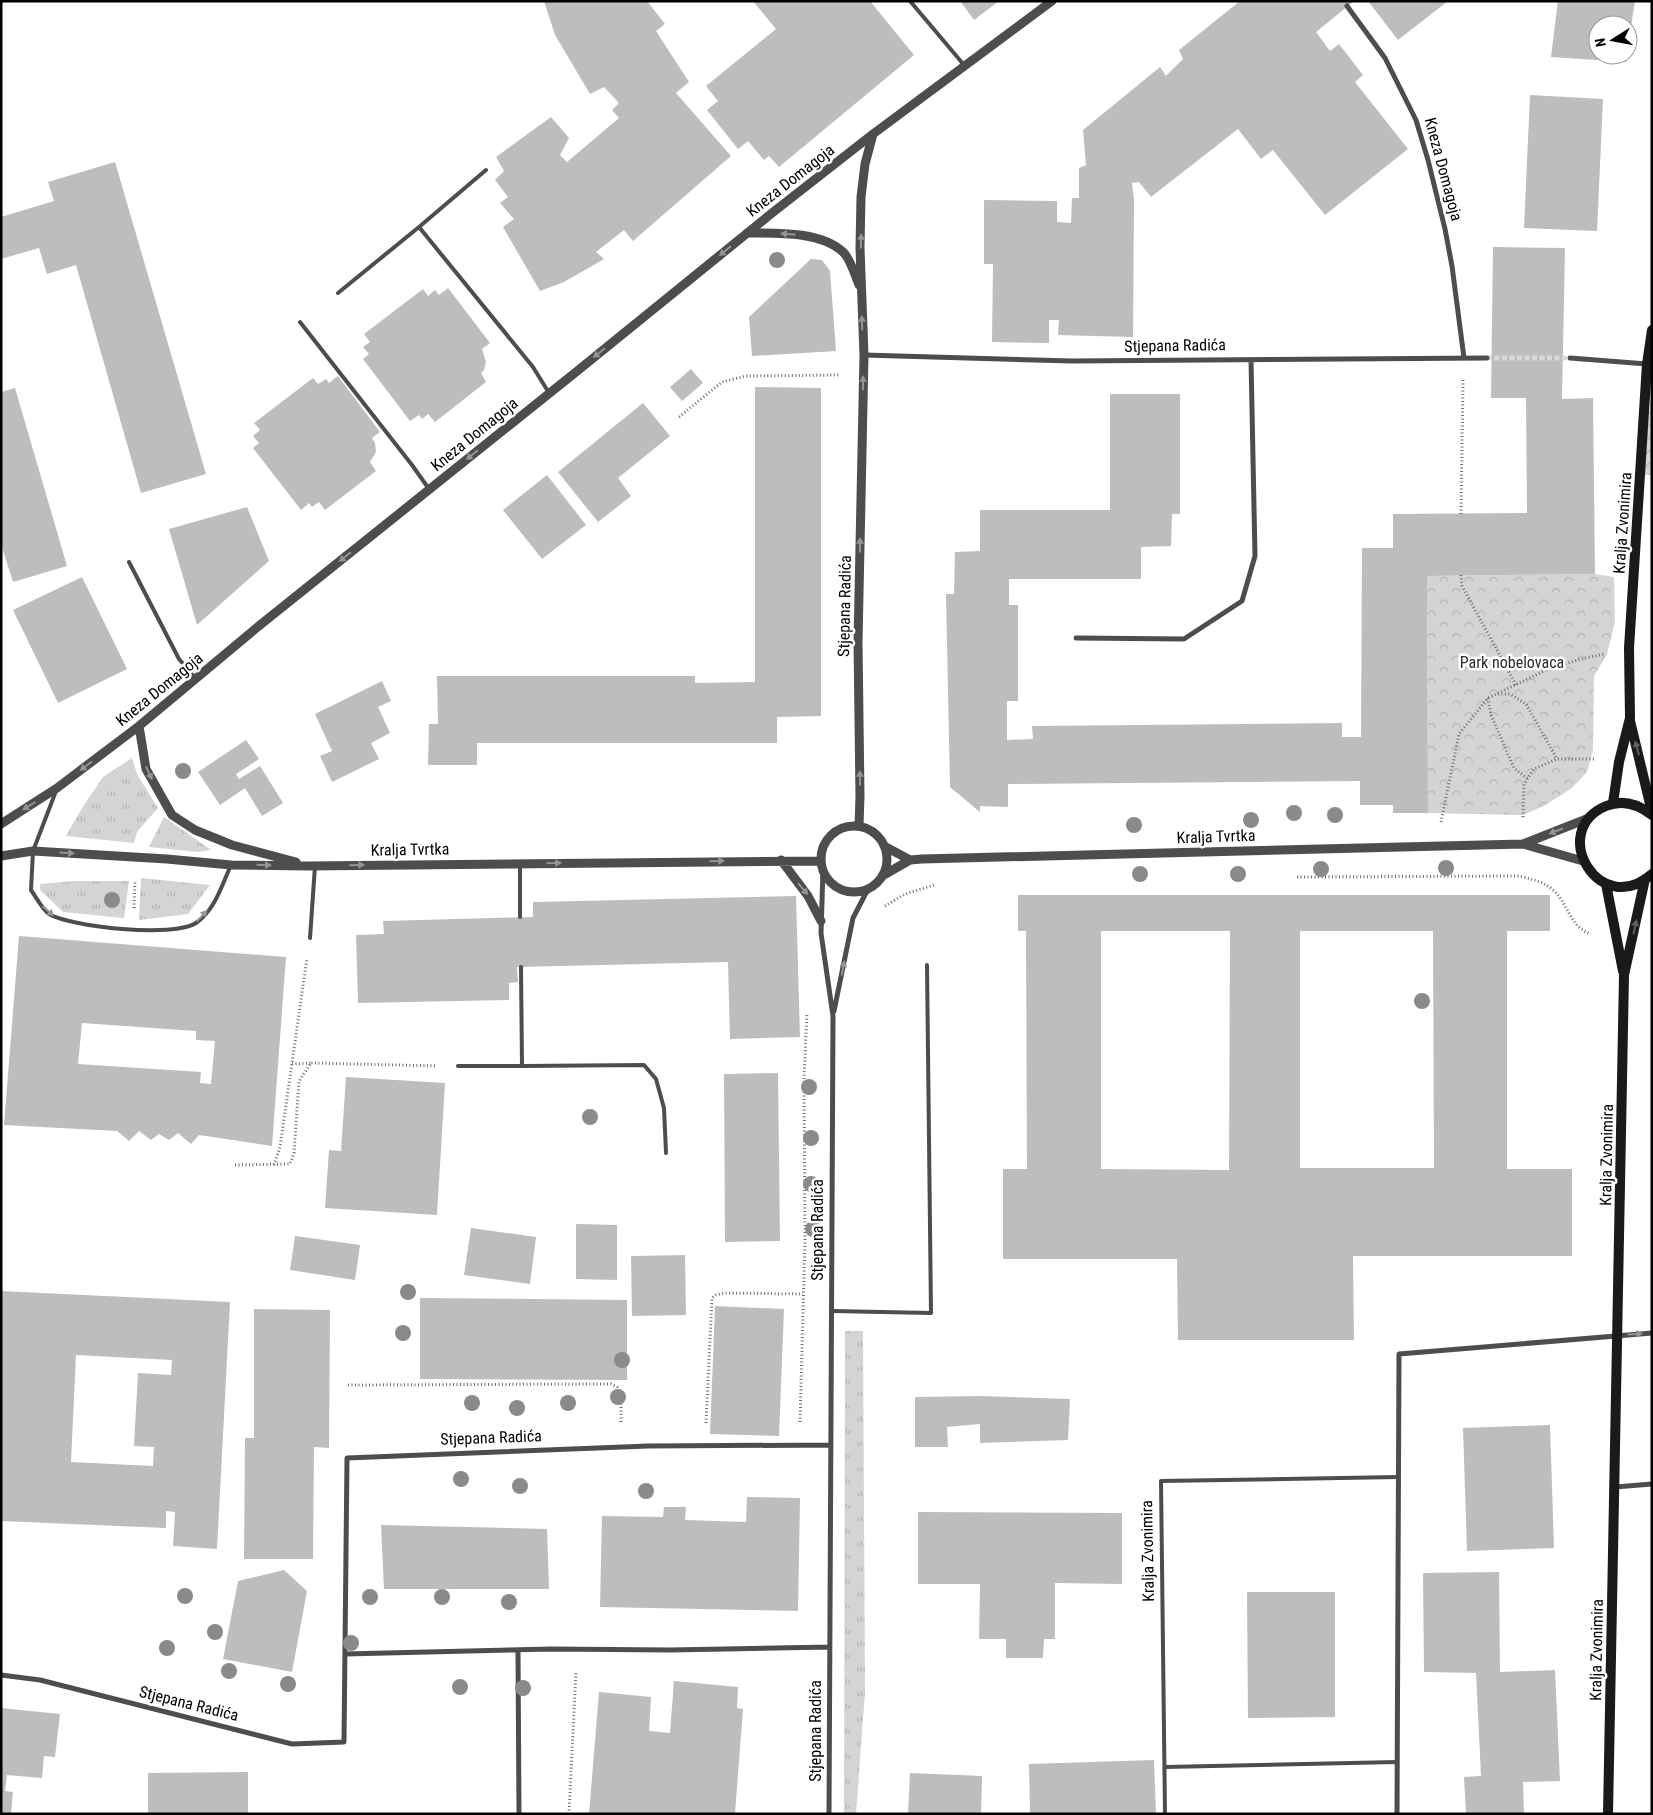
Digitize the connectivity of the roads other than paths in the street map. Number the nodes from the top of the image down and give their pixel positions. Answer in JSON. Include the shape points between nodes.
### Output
{"nodes":[{"id":1,"x":910,"y":1,"type":"edge"},
{"id":2,"x":1052,"y":1,"type":"edge"},
{"id":3,"x":1348,"y":6,"type":"dead end"},
{"id":4,"x":965,"y":67,"type":"junction"},
{"id":5,"x":873,"y":134,"type":"junction"},
{"id":6,"x":486,"y":170,"type":"dead end"},
{"id":7,"x":419,"y":227,"type":"junction"},
{"id":8,"x":746,"y":233,"type":"junction"},
{"id":9,"x":861,"y":290,"type":"junction"},
{"id":10,"x":338,"y":293,"type":"dead end"},
{"id":11,"x":300,"y":322,"type":"dead end"},
{"id":12,"x":1652,"y":330,"type":"edge"},
{"id":13,"x":864,"y":355,"type":"junction"},
{"id":14,"x":1464,"y":358,"type":"junction"},
{"id":15,"x":1487,"y":358,"type":"tunnel mouth"},
{"id":16,"x":1570,"y":358,"type":"tunnel mouth"},
{"id":17,"x":1251,"y":360,"type":"junction"},
{"id":18,"x":1647,"y":364,"type":"junction"},
{"id":19,"x":549,"y":393,"type":"junction"},
{"id":20,"x":429,"y":489,"type":"junction"},
{"id":21,"x":129,"y":562,"type":"dead end"},
{"id":22,"x":1076,"y":638,"type":"dead end"},
{"id":23,"x":196,"y":678,"type":"junction"},
{"id":24,"x":1630,"y":718,"type":"junction"},
{"id":25,"x":139,"y":726,"type":"junction"},
{"id":26,"x":56,"y":788,"type":"junction"},
{"id":27,"x":1613,"y":803,"type":"junction"},
{"id":28,"x":1652,"y":814,"type":"edge"},
{"id":29,"x":1589,"y":818,"type":"junction"},
{"id":30,"x":1,"y":824,"type":"edge"},
{"id":31,"x":858,"y":826,"type":"junction"},
{"id":32,"x":1523,"y":844,"type":"junction"},
{"id":33,"x":884,"y":846,"type":"junction"},
{"id":34,"x":33,"y":851,"type":"junction"},
{"id":35,"x":1,"y":856,"type":"edge"},
{"id":36,"x":781,"y":860,"type":"junction"},
{"id":37,"x":910,"y":860,"type":"junction"},
{"id":38,"x":1582,"y":860,"type":"junction"},
{"id":39,"x":520,"y":863,"type":"junction"},
{"id":40,"x":230,"y":865,"type":"junction"},
{"id":41,"x":312,"y":865,"type":"junction"},
{"id":42,"x":822,"y":866,"type":"junction"},
{"id":43,"x":882,"y":876,"type":"junction"},
{"id":44,"x":1649,"y":877,"type":"edge"},
{"id":45,"x":1606,"y":884,"type":"junction"},
{"id":46,"x":868,"y":889,"type":"junction"},
{"id":47,"x":520,"y":917,"type":"dead end"},
{"id":48,"x":822,"y":920,"type":"junction"},
{"id":49,"x":310,"y":938,"type":"road end"},
{"id":50,"x":928,"y":965,"type":"dead end"},
{"id":51,"x":521,"y":967,"type":"dead end"},
{"id":52,"x":1624,"y":975,"type":"junction"},
{"id":53,"x":833,"y":1016,"type":"junction"},
{"id":54,"x":458,"y":1066,"type":"road end"},
{"id":55,"x":522,"y":1066,"type":"junction"},
{"id":56,"x":666,"y":1153,"type":"dead end"},
{"id":57,"x":832,"y":1311,"type":"junction"},
{"id":58,"x":1652,"y":1333,"type":"edge"},
{"id":59,"x":1618,"y":1335,"type":"junction"},
{"id":60,"x":831,"y":1445,"type":"junction"},
{"id":61,"x":1398,"y":1477,"type":"junction"},
{"id":62,"x":1652,"y":1484,"type":"edge"},
{"id":63,"x":1615,"y":1487,"type":"junction"},
{"id":64,"x":830,"y":1647,"type":"junction"},
{"id":65,"x":518,"y":1650,"type":"junction"},
{"id":66,"x":345,"y":1654,"type":"junction"},
{"id":67,"x":1,"y":1675,"type":"edge"},
{"id":68,"x":1397,"y":1762,"type":"junction"},
{"id":69,"x":1164,"y":1767,"type":"junction"},
{"id":70,"x":519,"y":1814,"type":"edge"},
{"id":71,"x":829,"y":1814,"type":"edge"},
{"id":72,"x":1165,"y":1814,"type":"edge"},
{"id":73,"x":1397,"y":1814,"type":"edge"},
{"id":74,"x":1608,"y":1814,"type":"edge"}],
"edges":[{"from":1,"to":4,"type":"lane"},
{"from":2,"to":4,"type":"street","name":"Kneza Domagoja"},
{"from":3,"to":14,"type":"street","name":"Kneza Domagoja","via":[[1385,58],[1416,120],[1445,229]]},
{"from":4,"to":5,"type":"street","name":"Kneza Domagoja"},
{"from":5,"to":8,"type":"street","name":"Kneza Domagoja"},
{"from":9,"to":5,"type":"street","name":"Stjepana Radića","one_way":true,"via":[[861,197]]},
{"from":6,"to":7,"type":"lane"},
{"from":7,"to":10,"type":"lane"},
{"from":7,"to":19,"type":"lane","via":[[533,367]]},
{"from":9,"to":8,"type":"street","name":"Stjepana Radića","one_way":true,"via":[[845,254],[824,240],[788,233]]},
{"from":8,"to":19,"type":"street","name":"Kneza Domagoja","one_way":true},
{"from":13,"to":9,"type":"street","name":"Stjepana Radića","one_way":true},
{"from":11,"to":20,"type":"lane"},
{"from":12,"to":18,"type":"main road","name":"Kralja Zvonimira"},
{"from":13,"to":17,"type":"street","name":"Stjepana Radića","via":[[1072,361]]},
{"from":31,"to":13,"type":"street","name":"Stjepana Radića","one_way":true},
{"from":14,"to":15,"type":"street","name":"Stjepana Radića"},
{"from":14,"to":17,"type":"street","name":"Stjepana Radića"},
{"from":16,"to":18,"type":"street"},
{"from":17,"to":22,"type":"street","via":[[1255,556],[1242,601],[1184,639]]},
{"from":18,"to":24,"type":"main road","name":"Kralja Zvonimira","via":[[1629,648]]},
{"from":19,"to":20,"type":"street","name":"Kneza Domagoja","one_way":true},
{"from":20,"to":23,"type":"street","name":"Kneza Domagoja","one_way":true},
{"from":21,"to":23,"type":"lane","via":[[179,659]]},
{"from":23,"to":25,"type":"street","name":"Kneza Domagoja"},
{"from":24,"to":27,"type":"main road","name":"Kralja Zvonimira"},
{"from":28,"to":24,"type":"main road","name":"Kralja Zvonimira","one_way":true},
{"from":25,"to":26,"type":"street","name":"Kneza Domagoja","one_way":true},
{"from":25,"to":41,"type":"street","one_way":true,"via":[[146,769],[172,815],[195,830],[232,844]]},
{"from":26,"to":30,"type":"street","name":"Kneza Domagoja","one_way":true},
{"from":26,"to":34,"type":"lane"},
{"from":27,"to":28,"type":"main road","via":[[1635,804]]},
{"from":27,"to":29,"type":"main road"},
{"from":29,"to":32,"type":"street","name":"Kralja Tvrtka","one_way":true},
{"from":29,"to":38,"type":"main road","via":[[1580,838]]},
{"from":31,"to":33,"type":"street","via":[[869,830]]},
{"from":31,"to":42,"type":"street","via":[[836,831],[828,839],[822,849]]},
{"from":32,"to":37,"type":"street","name":"Kralja Tvrtka"},
{"from":32,"to":38,"type":"street","name":"Kralja Tvrtka"},
{"from":33,"to":37,"type":"street"},
{"from":33,"to":43,"type":"street","via":[[886,866]]},
{"from":34,"to":35,"type":"street","name":"Kralja Tvrtka"},
{"from":34,"to":40,"type":"street","name":"Kralja Tvrtka","one_way":true},
{"from":34,"to":40,"type":"lane","one_way":true,"via":[[30,890],[47,913],[61,920],[117,929],[167,930],[195,924],[214,903]]},
{"from":39,"to":36,"type":"street","name":"Kralja Tvrtka","one_way":true},
{"from":36,"to":42,"type":"street","name":"Kralja Tvrtka"},
{"from":36,"to":48,"type":"street","one_way":true},
{"from":37,"to":43,"type":"street"},
{"from":38,"to":45,"type":"main road","via":[[1592,874]]},
{"from":41,"to":39,"type":"street","name":"Kralja Tvrtka","one_way":true},
{"from":39,"to":47,"type":"lane"},
{"from":40,"to":41,"type":"street","name":"Kralja Tvrtka","one_way":true},
{"from":41,"to":49,"type":"lane"},
{"from":42,"to":46,"type":"street","via":[[828,880],[836,887],[846,892]]},
{"from":42,"to":48,"type":"street","name":"Stjepana Radića"},
{"from":43,"to":46,"type":"street"},
{"from":44,"to":45,"type":"main road","via":[[1630,886]]},
{"from":52,"to":44,"type":"main road","name":"Kralja Zvonimira","one_way":true},
{"from":45,"to":52,"type":"main road","name":"Kralja Zvonimira"},
{"from":53,"to":46,"type":"street","name":"Stjepana Radića","one_way":true,"via":[[853,918]]},
{"from":48,"to":53,"type":"street","name":"Stjepana Radića"},
{"from":50,"to":57,"type":"lane","via":[[930,1313]]},
{"from":51,"to":55,"type":"lane"},
{"from":52,"to":59,"type":"main road","name":"Kralja Zvonimira"},
{"from":53,"to":57,"type":"street","name":"Stjepana Radića"},
{"from":54,"to":55,"type":"lane"},
{"from":55,"to":56,"type":"lane","via":[[644,1065],[656,1079],[664,1108]]},
{"from":57,"to":60,"type":"street","name":"Stjepana Radića"},
{"from":59,"to":58,"type":"street","one_way":true},
{"from":59,"to":61,"type":"street","via":[[1399,1354]]},
{"from":59,"to":63,"type":"main road","name":"Kralja Zvonimira"},
{"from":60,"to":64,"type":"street","name":"Stjepana Radića"},
{"from":60,"to":66,"type":"street","name":"Stjepana Radića","via":[[648,1446],[347,1458]]},
{"from":61,"to":68,"type":"street"},
{"from":61,"to":69,"type":"lane","name":"Kralja Zvonimira","via":[[1161,1481]]},
{"from":62,"to":63,"type":"street"},
{"from":63,"to":74,"type":"main road","name":"Kralja Zvonimira"},
{"from":64,"to":65,"type":"street"},
{"from":64,"to":71,"type":"street","name":"Stjepana Radića"},
{"from":65,"to":66,"type":"street"},
{"from":65,"to":70,"type":"street"},
{"from":66,"to":67,"type":"street","name":"Stjepana Radića","via":[[344,1742],[292,1744],[40,1680]]},
{"from":68,"to":69,"type":"lane"},
{"from":68,"to":73,"type":"street"},
{"from":69,"to":72,"type":"lane","name":"Kralja Zvonimira"}]}
